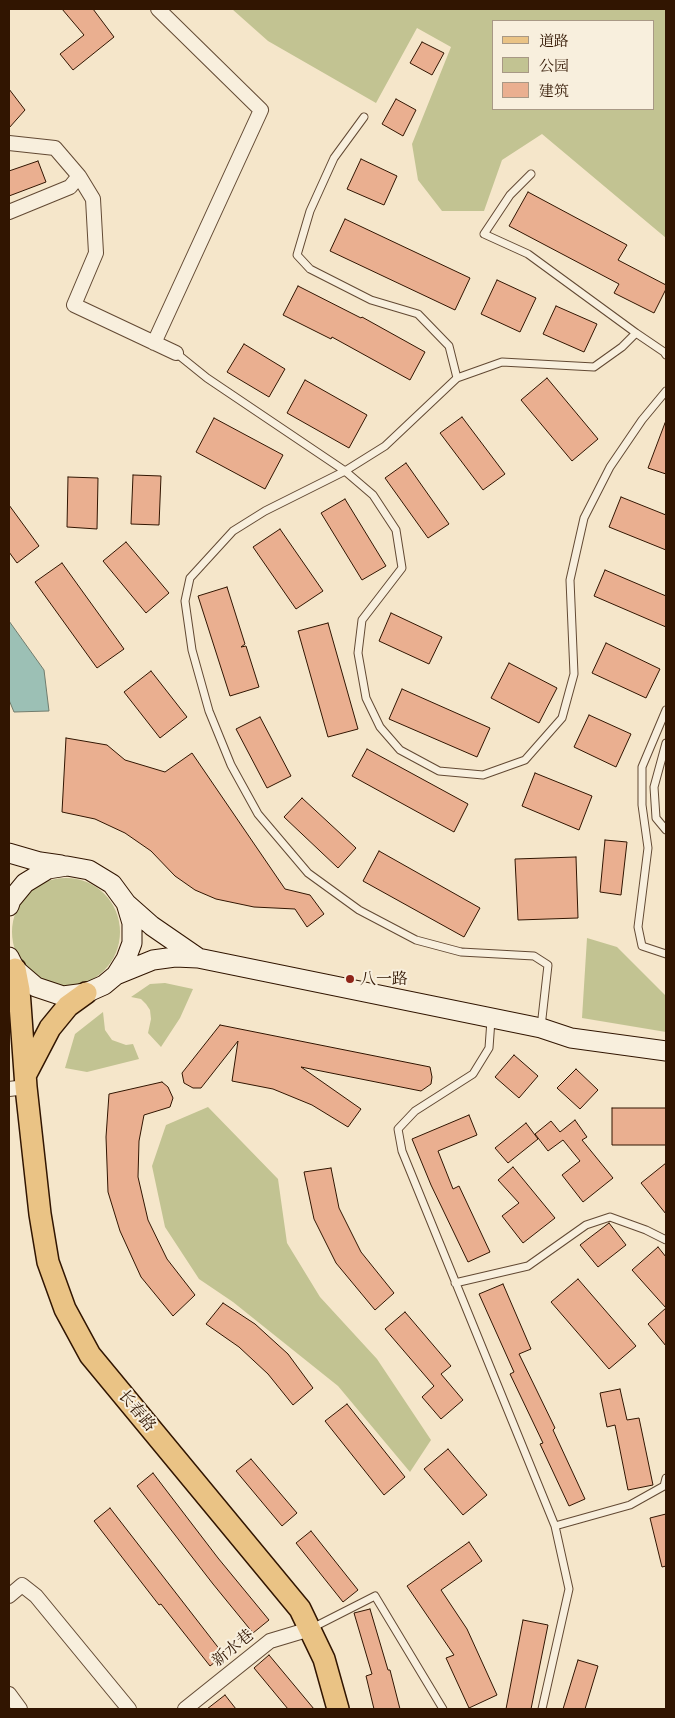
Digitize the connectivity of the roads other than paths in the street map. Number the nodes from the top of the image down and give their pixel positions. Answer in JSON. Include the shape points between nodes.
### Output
{"nodes":[{"id":1,"x":158,"y":9,"type":"edge"},
{"id":2,"x":364,"y":117,"type":"dead end"},
{"id":3,"x":9,"y":143,"type":"edge"},
{"id":4,"x":531,"y":174,"type":"dead end"},
{"id":5,"x":79,"y":176,"type":"junction"},
{"id":6,"x":9,"y":212,"type":"edge"},
{"id":7,"x":636,"y":333,"type":"junction"},
{"id":8,"x":154,"y":343,"type":"junction"},
{"id":9,"x":176,"y":353,"type":"joint"},
{"id":10,"x":666,"y":355,"type":"edge"},
{"id":11,"x":457,"y":378,"type":"junction"},
{"id":12,"x":666,"y":391,"type":"edge"},
{"id":13,"x":345,"y":471,"type":"junction"},
{"id":14,"x":666,"y":710,"type":"edge"},
{"id":15,"x":665,"y":717,"type":"edge"},
{"id":16,"x":666,"y":725,"type":"edge"},
{"id":17,"x":666,"y":743,"type":"edge"},
{"id":18,"x":666,"y":830,"type":"edge"},
{"id":19,"x":9,"y":853,"type":"edge"},
{"id":20,"x":67,"y":866,"type":"junction"},
{"id":21,"x":126,"y":903,"type":"junction"},
{"id":22,"x":9,"y":906,"type":"edge"},
{"id":23,"x":666,"y":954,"type":"edge"},
{"id":24,"x":198,"y":958,"type":"junction"},
{"id":25,"x":12,"y":963,"type":"edge"},
{"id":26,"x":116,"y":975,"type":"junction"},
{"id":27,"x":86,"y":994,"type":"junction"},
{"id":28,"x":492,"y":1018,"type":"junction"},
{"id":29,"x":541,"y":1028,"type":"junction"},
{"id":30,"x":666,"y":1051,"type":"edge"},
{"id":31,"x":20,"y":1084,"type":"edge"},
{"id":32,"x":666,"y":1240,"type":"edge"},
{"id":33,"x":455,"y":1283,"type":"junction"},
{"id":34,"x":666,"y":1478,"type":"edge"},
{"id":35,"x":555,"y":1526,"type":"junction"},
{"id":36,"x":9,"y":1596,"type":"edge"},
{"id":37,"x":310,"y":1629,"type":"junction"},
{"id":38,"x":9,"y":1694,"type":"edge"},
{"id":39,"x":20,"y":1709,"type":"edge"},
{"id":40,"x":129,"y":1709,"type":"edge"},
{"id":41,"x":185,"y":1709,"type":"edge"},
{"id":42,"x":338,"y":1709,"type":"edge"},
{"id":43,"x":444,"y":1709,"type":"edge"},
{"id":44,"x":542,"y":1709,"type":"edge"}],
"edges":[{"from":1,"to":8,"type":"street","via":[[261,110]]},
{"from":2,"to":11,"type":"lane","via":[[334,158],[310,211],[297,255],[310,269],[371,300],[418,314],[449,346]]},
{"from":3,"to":5,"type":"street","via":[[55,148]]},
{"from":4,"to":7,"type":"lane","via":[[510,196],[484,234],[528,254]]},
{"from":5,"to":6,"type":"street","via":[[70,187]]},
{"from":5,"to":8,"type":"street","via":[[93,199],[96,253],[74,304]]},
{"from":7,"to":10,"type":"lane"},
{"from":7,"to":11,"type":"lane","via":[[594,367],[502,362]]},
{"from":8,"to":9,"type":"street"},
{"from":9,"to":13,"type":"lane","via":[[207,378]]},
{"from":11,"to":13,"type":"lane","via":[[385,446]]},
{"from":12,"to":13,"type":"lane","via":[[610,468],[584,518],[570,580],[574,674],[562,718],[526,760],[483,775],[439,771],[400,750],[380,727],[366,698],[358,653],[362,620],[402,568],[396,530],[373,495]]},
{"from":13,"to":29,"type":"lane","via":[[265,511],[233,531],[190,578],[186,610],[192,650],[209,711],[231,765],[258,814],[308,873],[358,910],[416,940],[461,952],[534,956],[548,965]]},
{"from":14,"to":15,"type":"lane"},
{"from":15,"to":16,"type":"lane"},
{"from":15,"to":23,"type":"lane","via":[[642,767],[642,805],[648,848],[638,926],[642,946]]},
{"from":17,"to":18,"type":"lane","via":[[654,787],[656,818]]},
{"from":19,"to":20,"type":"main road"},
{"from":20,"to":21,"type":"main road","via":[[89,870],[112,884]]},
{"from":20,"to":22,"type":"main road","via":[[48,869],[25,882]]},
{"from":21,"to":24,"type":"main road"},
{"from":21,"to":26,"type":"main road","via":[[132,923],[132,943]]},
{"from":24,"to":26,"type":"main road","via":[[153,960]]},
{"from":24,"to":28,"type":"main road"},
{"from":25,"to":27,"type":"main road","via":[[36,987],[63,996]]},
{"from":25,"to":31,"type":"main road","name":"长春路","via":[[19,990]]},
{"from":26,"to":27,"type":"main road"},
{"from":27,"to":31,"type":"main road","via":[[68,1006],[50,1028]]},
{"from":28,"to":29,"type":"main road"},
{"from":28,"to":33,"type":"lane","via":[[489,1048],[473,1074],[415,1111],[398,1129],[402,1151]]},
{"from":29,"to":30,"type":"main road","via":[[571,1038]]},
{"from":31,"to":37,"type":"main road","name":"长春路","via":[[48,1262],[69,1316],[90,1355],[287,1590]]},
{"from":32,"to":33,"type":"lane","via":[[610,1217],[586,1225],[528,1266]]},
{"from":33,"to":35,"type":"lane"},
{"from":34,"to":35,"type":"lane","via":[[664,1486],[630,1505]]},
{"from":35,"to":44,"type":"lane","via":[[569,1589]]},
{"from":36,"to":40,"type":"street","via":[[22,1585],[36,1596]]},
{"from":37,"to":41,"type":"street","name":"新水巷","via":[[270,1640]]},
{"from":37,"to":42,"type":"main road","name":"长春路","via":[[324,1659]]},
{"from":37,"to":43,"type":"lane","via":[[375,1596]]},
{"from":38,"to":39,"type":"street"}]}
